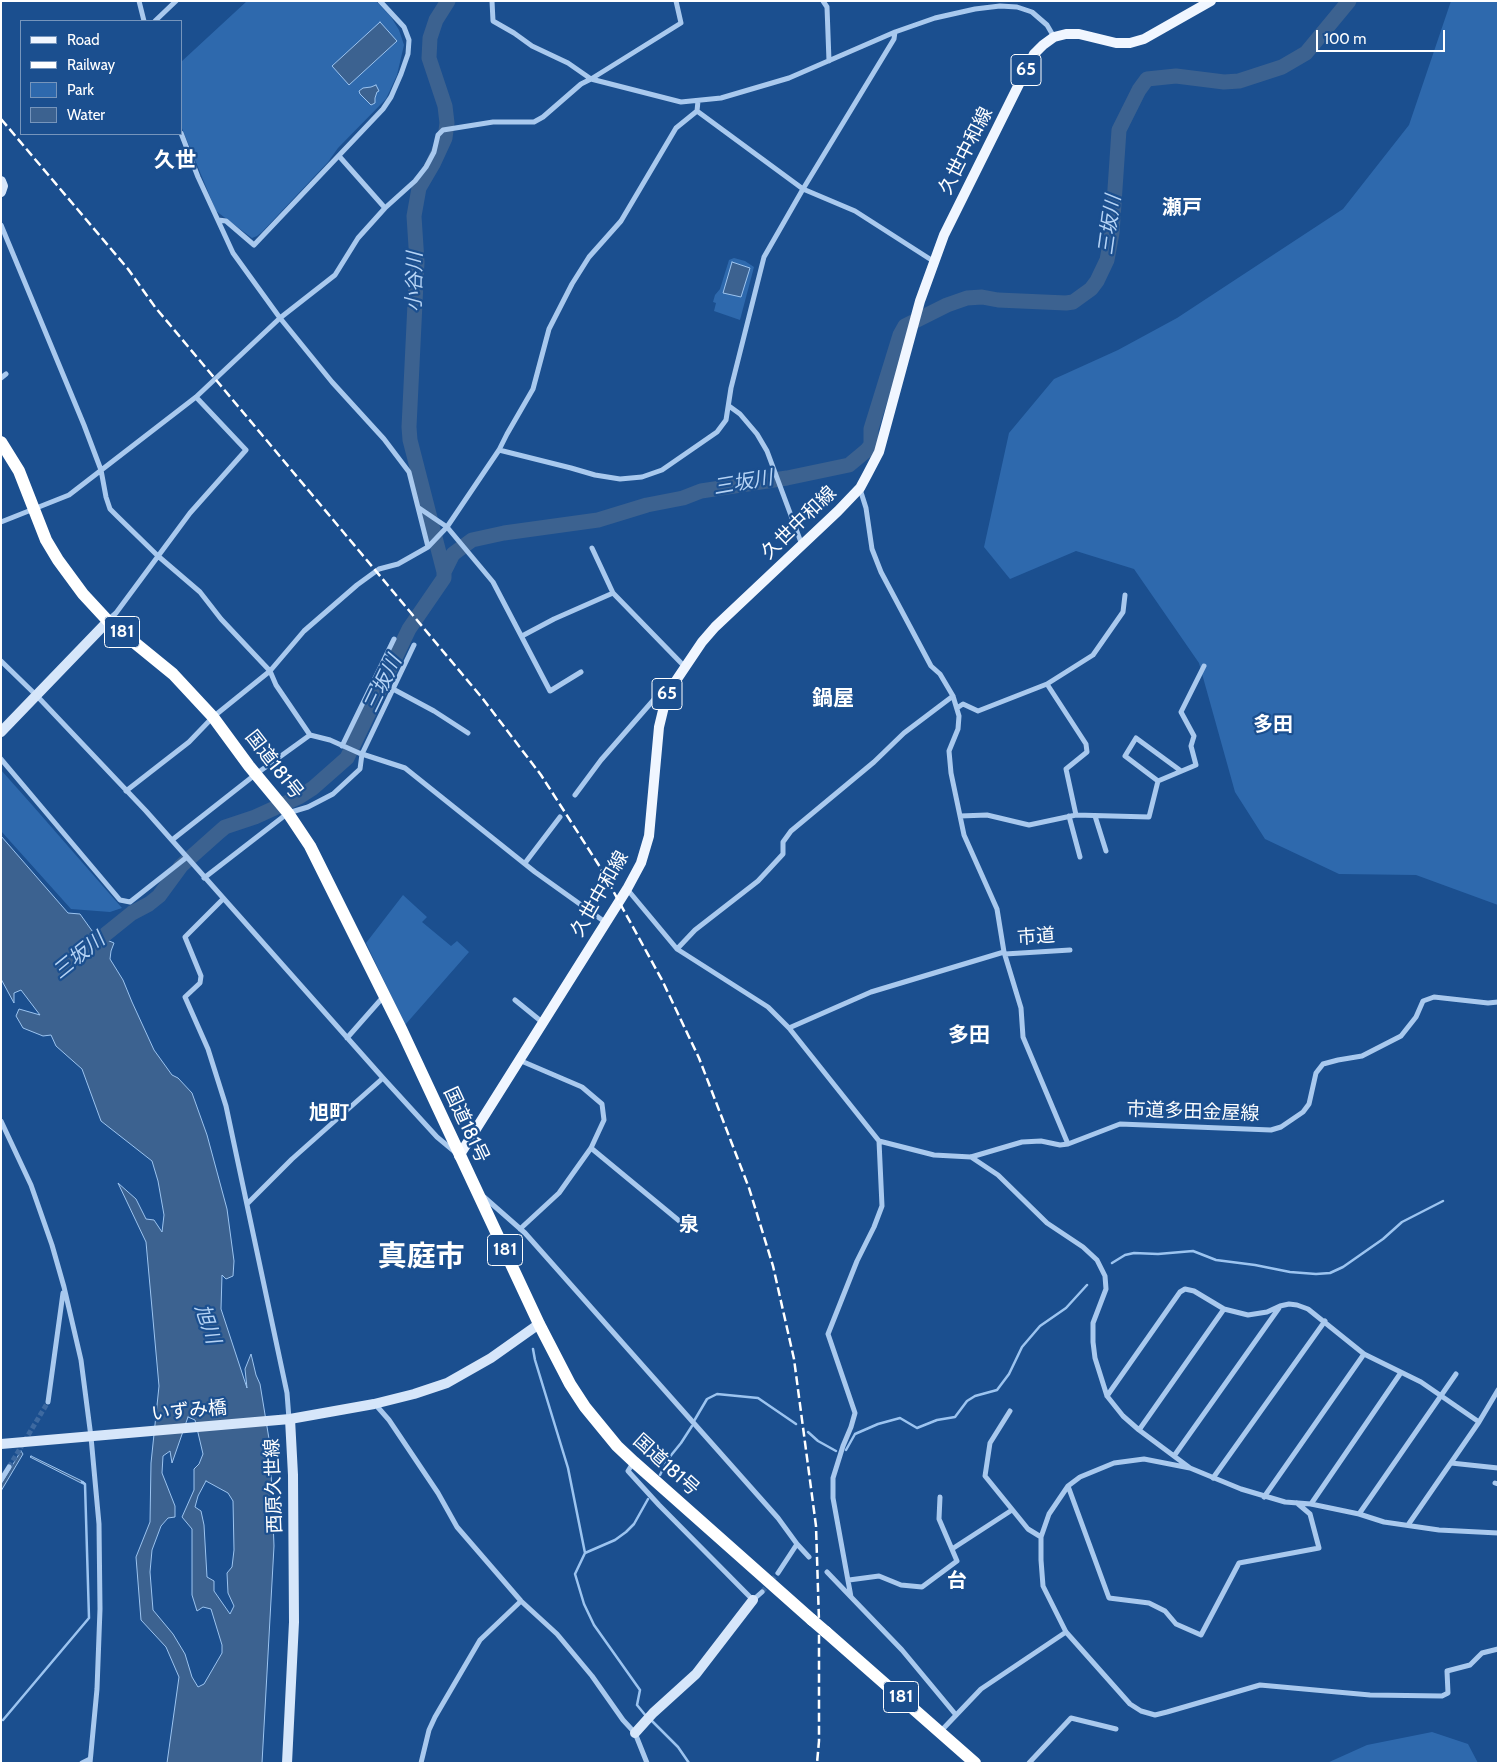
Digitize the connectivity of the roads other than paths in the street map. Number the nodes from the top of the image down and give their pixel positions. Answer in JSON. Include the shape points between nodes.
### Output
{"nodes":[{"id":1,"x":140,"y":1,"type":"edge"},
{"id":2,"x":176,"y":1,"type":"edge"},
{"id":3,"x":380,"y":1,"type":"edge"},
{"id":4,"x":492,"y":1,"type":"edge"},
{"id":5,"x":676,"y":1,"type":"edge"},
{"id":6,"x":823,"y":1,"type":"edge"},
{"id":7,"x":1211,"y":1,"type":"edge"},
{"id":8,"x":144,"y":20,"type":"edge"},
{"id":9,"x":156,"y":20,"type":"edge"},
{"id":10,"x":895,"y":32,"type":"junction"},
{"id":11,"x":1054,"y":37,"type":"junction"},
{"id":12,"x":829,"y":61,"type":"junction"},
{"id":13,"x":591,"y":79,"type":"junction"},
{"id":14,"x":698,"y":101,"type":"junction"},
{"id":15,"x":697,"y":111,"type":"junction"},
{"id":16,"x":182,"y":135,"type":"edge"},
{"id":17,"x":339,"y":156,"type":"junction"},
{"id":18,"x":1,"y":181,"type":"edge"},
{"id":19,"x":803,"y":189,"type":"junction"},
{"id":20,"x":1,"y":192,"type":"edge"},
{"id":21,"x":385,"y":208,"type":"junction"},
{"id":22,"x":218,"y":220,"type":"junction"},
{"id":23,"x":1,"y":225,"type":"edge"},
{"id":24,"x":934,"y":262,"type":"junction"},
{"id":25,"x":280,"y":318,"type":"junction"},
{"id":26,"x":196,"y":398,"type":"junction"},
{"id":27,"x":729,"y":406,"type":"junction"},
{"id":28,"x":1,"y":442,"type":"edge"},
{"id":29,"x":499,"y":450,"type":"junction"},
{"id":30,"x":101,"y":470,"type":"junction"},
{"id":31,"x":860,"y":488,"type":"junction"},
{"id":32,"x":418,"y":508,"type":"junction"},
{"id":33,"x":34,"y":510,"type":"junction"},
{"id":34,"x":1,"y":522,"type":"edge"},
{"id":35,"x":447,"y":527,"type":"junction"},
{"id":36,"x":802,"y":546,"type":"junction"},
{"id":37,"x":428,"y":547,"type":"junction"},
{"id":38,"x":592,"y":548,"type":"dead end"},
{"id":39,"x":158,"y":556,"type":"junction"},
{"id":40,"x":613,"y":593,"type":"junction"},
{"id":41,"x":1125,"y":595,"type":"dead end"},
{"id":42,"x":108,"y":621,"type":"junction"},
{"id":43,"x":522,"y":636,"type":"junction"},
{"id":44,"x":394,"y":639,"type":"dead end"},
{"id":45,"x":414,"y":645,"type":"dead end"},
{"id":46,"x":1,"y":661,"type":"edge"},
{"id":47,"x":1204,"y":666,"type":"dead end"},
{"id":48,"x":685,"y":667,"type":"junction"},
{"id":49,"x":270,"y":671,"type":"junction"},
{"id":50,"x":581,"y":672,"type":"dead end"},
{"id":51,"x":1047,"y":684,"type":"junction"},
{"id":52,"x":393,"y":689,"type":"junction"},
{"id":53,"x":667,"y":694,"type":"junction"},
{"id":54,"x":37,"y":696,"type":"junction"},
{"id":55,"x":953,"y":696,"type":"junction"},
{"id":56,"x":957,"y":708,"type":"junction"},
{"id":57,"x":213,"y":717,"type":"junction"},
{"id":58,"x":1,"y":732,"type":"edge"},
{"id":59,"x":468,"y":733,"type":"dead end"},
{"id":60,"x":310,"y":735,"type":"junction"},
{"id":61,"x":342,"y":746,"type":"junction"},
{"id":62,"x":361,"y":753,"type":"junction"},
{"id":63,"x":1,"y":759,"type":"edge"},
{"id":64,"x":1181,"y":771,"type":"junction"},
{"id":65,"x":256,"y":774,"type":"junction"},
{"id":66,"x":1158,"y":781,"type":"junction"},
{"id":67,"x":126,"y":791,"type":"junction"},
{"id":68,"x":575,"y":795,"type":"dead end"},
{"id":69,"x":288,"y":813,"type":"junction"},
{"id":70,"x":1076,"y":815,"type":"junction"},
{"id":71,"x":960,"y":816,"type":"junction"},
{"id":72,"x":1069,"y":816,"type":"junction"},
{"id":73,"x":1095,"y":816,"type":"junction"},
{"id":74,"x":560,"y":817,"type":"dead end"},
{"id":75,"x":172,"y":840,"type":"junction"},
{"id":76,"x":1106,"y":851,"type":"dead end"},
{"id":77,"x":187,"y":857,"type":"junction"},
{"id":78,"x":1080,"y":857,"type":"dead end"},
{"id":79,"x":525,"y":863,"type":"junction"},
{"id":80,"x":204,"y":878,"type":"junction"},
{"id":81,"x":627,"y":889,"type":"junction"},
{"id":82,"x":223,"y":900,"type":"junction"},
{"id":83,"x":605,"y":922,"type":"junction"},
{"id":84,"x":677,"y":948,"type":"junction"},
{"id":85,"x":1070,"y":950,"type":"dead end"},
{"id":86,"x":1004,"y":953,"type":"junction"},
{"id":87,"x":384,"y":996,"type":"junction"},
{"id":88,"x":515,"y":1000,"type":"dead end"},
{"id":89,"x":1498,"y":1002,"type":"edge"},
{"id":90,"x":542,"y":1022,"type":"junction"},
{"id":91,"x":789,"y":1028,"type":"junction"},
{"id":92,"x":347,"y":1038,"type":"junction"},
{"id":93,"x":519,"y":1060,"type":"junction"},
{"id":94,"x":383,"y":1078,"type":"junction"},
{"id":95,"x":1,"y":1121,"type":"edge"},
{"id":96,"x":443,"y":1135,"type":"junction"},
{"id":97,"x":879,"y":1141,"type":"junction"},
{"id":98,"x":1068,"y":1144,"type":"junction"},
{"id":99,"x":591,"y":1148,"type":"junction"},
{"id":100,"x":459,"y":1156,"type":"junction"},
{"id":101,"x":971,"y":1156,"type":"junction"},
{"id":102,"x":476,"y":1190,"type":"junction"},
{"id":103,"x":248,"y":1203,"type":"junction"},
{"id":104,"x":683,"y":1224,"type":"dead end"},
{"id":105,"x":520,"y":1229,"type":"junction"},
{"id":106,"x":64,"y":1287,"type":"junction"},
{"id":107,"x":1280,"y":1306,"type":"junction"},
{"id":108,"x":1224,"y":1309,"type":"junction"},
{"id":109,"x":1325,"y":1321,"type":"junction"},
{"id":110,"x":539,"y":1324,"type":"junction"},
{"id":111,"x":1364,"y":1354,"type":"junction"},
{"id":112,"x":1400,"y":1374,"type":"junction"},
{"id":113,"x":1456,"y":1374,"type":"dead end"},
{"id":114,"x":1498,"y":1390,"type":"edge"},
{"id":115,"x":1107,"y":1396,"type":"junction"},
{"id":116,"x":1441,"y":1397,"type":"junction"},
{"id":117,"x":48,"y":1402,"type":"tunnel mouth"},
{"id":118,"x":374,"y":1404,"type":"junction"},
{"id":119,"x":1010,"y":1411,"type":"dead end"},
{"id":120,"x":290,"y":1419,"type":"junction"},
{"id":121,"x":1480,"y":1422,"type":"junction"},
{"id":122,"x":1139,"y":1430,"type":"junction"},
{"id":123,"x":91,"y":1437,"type":"junction"},
{"id":124,"x":4,"y":1443,"type":"edge"},
{"id":125,"x":1174,"y":1456,"type":"junction"},
{"id":126,"x":634,"y":1462,"type":"junction"},
{"id":127,"x":1451,"y":1463,"type":"junction"},
{"id":128,"x":9,"y":1467,"type":"tunnel mouth"},
{"id":129,"x":1190,"y":1468,"type":"junction"},
{"id":130,"x":1498,"y":1468,"type":"edge"},
{"id":131,"x":1213,"y":1478,"type":"junction"},
{"id":132,"x":1,"y":1480,"type":"edge"},
{"id":133,"x":1068,"y":1486,"type":"junction"},
{"id":134,"x":1264,"y":1496,"type":"junction"},
{"id":135,"x":940,"y":1497,"type":"dead end"},
{"id":136,"x":1297,"y":1503,"type":"junction"},
{"id":137,"x":1311,"y":1504,"type":"junction"},
{"id":138,"x":1012,"y":1510,"type":"junction"},
{"id":139,"x":1359,"y":1514,"type":"junction"},
{"id":140,"x":1408,"y":1526,"type":"junction"},
{"id":141,"x":1498,"y":1533,"type":"edge"},
{"id":142,"x":1041,"y":1537,"type":"junction"},
{"id":143,"x":797,"y":1544,"type":"junction"},
{"id":144,"x":952,"y":1549,"type":"junction"},
{"id":145,"x":809,"y":1558,"type":"dead end"},
{"id":146,"x":827,"y":1572,"type":"dead end"},
{"id":147,"x":778,"y":1573,"type":"tunnel mouth"},
{"id":148,"x":849,"y":1580,"type":"junction"},
{"id":149,"x":762,"y":1592,"type":"tunnel mouth"},
{"id":150,"x":851,"y":1597,"type":"junction"},
{"id":151,"x":754,"y":1600,"type":"junction"},
{"id":152,"x":521,"y":1601,"type":"junction"},
{"id":153,"x":1066,"y":1632,"type":"junction"},
{"id":154,"x":1498,"y":1649,"type":"edge"},
{"id":155,"x":956,"y":1715,"type":"junction"},
{"id":156,"x":1116,"y":1730,"type":"dead end"},
{"id":157,"x":940,"y":1732,"type":"junction"},
{"id":158,"x":635,"y":1733,"type":"junction"},
{"id":159,"x":90,"y":1761,"type":"edge"},
{"id":160,"x":82,"y":1763,"type":"edge"},
{"id":161,"x":287,"y":1763,"type":"edge"},
{"id":162,"x":421,"y":1763,"type":"edge"},
{"id":163,"x":647,"y":1763,"type":"edge"},
{"id":164,"x":975,"y":1763,"type":"edge"},
{"id":165,"x":1029,"y":1763,"type":"edge"}],
"edges":[{"from":1,"to":8,"type":"street"},
{"from":2,"to":9,"type":"street"},
{"from":3,"to":17,"type":"street","via":[[404,27],[409,40],[408,54],[392,97]]},
{"from":4,"to":13,"type":"street","via":[[493,21]]},
{"from":5,"to":13,"type":"street","via":[[681,23]]},
{"from":6,"to":12,"type":"street","via":[[827,7]]},
{"from":7,"to":11,"type":"main road","number":"65","via":[[1144,39],[1116,43],[1079,34]]},
{"from":10,"to":11,"type":"street","via":[[935,18],[1000,6],[1032,12],[1047,25]]},
{"from":10,"to":12,"type":"street"},
{"from":10,"to":19,"type":"street","via":[[894,39]]},
{"from":11,"to":24,"type":"main road","name":"久世中和線","number":"65","via":[[1034,54],[964,193]]},
{"from":12,"to":14,"type":"street","via":[[789,78],[721,98]]},
{"from":13,"to":14,"type":"street","via":[[681,102]]},
{"from":13,"to":21,"type":"street","via":[[534,122],[493,122],[443,130],[438,135],[426,168]]},
{"from":14,"to":15,"type":"street"},
{"from":15,"to":19,"type":"street"},
{"from":15,"to":29,"type":"street","via":[[676,128],[621,222],[589,256],[572,284],[549,329],[533,390]]},
{"from":16,"to":22,"type":"street"},
{"from":17,"to":21,"type":"street"},
{"from":17,"to":22,"type":"street","via":[[254,245],[226,221]]},
{"from":18,"to":20,"type":"street"},
{"from":19,"to":24,"type":"street","via":[[855,211]]},
{"from":19,"to":27,"type":"street","via":[[764,257]]},
{"from":21,"to":25,"type":"street","via":[[358,238],[335,275]]},
{"from":22,"to":25,"type":"street","via":[[233,253]]},
{"from":23,"to":30,"type":"street"},
{"from":24,"to":31,"type":"main road","name":"久世中和線","number":"65","via":[[879,452]]},
{"from":25,"to":26,"type":"street"},
{"from":25,"to":32,"type":"street","via":[[409,472]]},
{"from":26,"to":30,"type":"street"},
{"from":26,"to":39,"type":"street","via":[[246,450],[190,513]]},
{"from":27,"to":29,"type":"street","via":[[726,420],[717,432],[662,470],[642,476],[595,476]]},
{"from":27,"to":36,"type":"street","via":[[758,434],[767,451]]},
{"from":28,"to":33,"type":"highway","name":"国道181号","number":"181","via":[[19,471]]},
{"from":29,"to":35,"type":"street"},
{"from":30,"to":33,"type":"street","via":[[68,495]]},
{"from":30,"to":39,"type":"street","via":[[110,508]]},
{"from":31,"to":36,"type":"main road","name":"久世中和線","number":"65"},
{"from":31,"to":55,"type":"street","via":[[872,548],[881,572],[930,666],[940,674]]},
{"from":32,"to":35,"type":"street"},
{"from":32,"to":37,"type":"street"},
{"from":33,"to":34,"type":"street"},
{"from":33,"to":42,"type":"highway","name":"国道181号","number":"181","via":[[58,560]]},
{"from":35,"to":37,"type":"street"},
{"from":35,"to":43,"type":"street","via":[[493,582]]},
{"from":36,"to":48,"type":"main road","name":"久世中和線","number":"65","via":[[715,627]]},
{"from":37,"to":49,"type":"street","via":[[398,564],[379,569],[357,585],[304,631]]},
{"from":38,"to":40,"type":"street"},
{"from":39,"to":42,"type":"street"},
{"from":39,"to":49,"type":"street","via":[[200,592]]},
{"from":40,"to":43,"type":"street"},
{"from":40,"to":48,"type":"street"},
{"from":41,"to":51,"type":"street","via":[[1123,612],[1094,654]]},
{"from":42,"to":54,"type":"street"},
{"from":42,"to":57,"type":"highway","name":"国道181号","number":"181","via":[[173,674]]},
{"from":43,"to":50,"type":"street","via":[[550,690]]},
{"from":44,"to":61,"type":"street"},
{"from":45,"to":52,"type":"street"},
{"from":46,"to":54,"type":"street"},
{"from":47,"to":64,"type":"street","via":[[1181,712],[1194,736],[1191,746],[1196,765]]},
{"from":48,"to":53,"type":"main road","name":"久世中和線","number":"65"},
{"from":49,"to":57,"type":"street"},
{"from":49,"to":60,"type":"street"},
{"from":51,"to":56,"type":"street","via":[[978,711],[963,704]]},
{"from":51,"to":70,"type":"street","via":[[1086,744],[1087,752],[1066,769]]},
{"from":52,"to":59,"type":"street","via":[[434,710]]},
{"from":52,"to":62,"type":"street"},
{"from":53,"to":68,"type":"street","via":[[657,696]]},
{"from":53,"to":81,"type":"main road","name":"久世中和線","number":"65","via":[[659,727],[649,836]]},
{"from":54,"to":58,"type":"street"},
{"from":54,"to":67,"type":"street"},
{"from":55,"to":56,"type":"street"},
{"from":55,"to":84,"type":"street","via":[[904,733],[791,831],[783,842],[783,854],[758,881]]},
{"from":56,"to":71,"type":"street","via":[[958,729],[949,751]]},
{"from":57,"to":65,"type":"highway","name":"国道181号","number":"181"},
{"from":57,"to":67,"type":"street","via":[[189,742]]},
{"from":60,"to":61,"type":"street"},
{"from":60,"to":65,"type":"street"},
{"from":61,"to":62,"type":"street"},
{"from":62,"to":69,"type":"street","via":[[360,769],[334,794]]},
{"from":62,"to":79,"type":"street","via":[[405,768]]},
{"from":63,"to":77,"type":"street","via":[[120,900],[130,902]]},
{"from":64,"to":66,"type":"street"},
{"from":64,"to":66,"type":"street","via":[[1136,738],[1125,756]]},
{"from":65,"to":69,"type":"highway","name":"国道181号","number":"181"},
{"from":65,"to":75,"type":"street"},
{"from":66,"to":73,"type":"street","via":[[1149,817]]},
{"from":67,"to":75,"type":"street"},
{"from":69,"to":80,"type":"street"},
{"from":69,"to":87,"type":"highway","name":"国道181号","number":"181","via":[[310,846]]},
{"from":70,"to":72,"type":"street"},
{"from":70,"to":73,"type":"street"},
{"from":71,"to":72,"type":"street","via":[[987,815],[1029,825]]},
{"from":71,"to":86,"type":"street","via":[[964,835],[996,909]]},
{"from":72,"to":78,"type":"street"},
{"from":73,"to":76,"type":"street"},
{"from":74,"to":79,"type":"street"},
{"from":75,"to":77,"type":"street"},
{"from":77,"to":80,"type":"street"},
{"from":79,"to":83,"type":"street"},
{"from":80,"to":82,"type":"street"},
{"from":81,"to":83,"type":"main road","name":"久世中和線","number":"65"},
{"from":81,"to":84,"type":"street"},
{"from":82,"to":92,"type":"street"},
{"from":82,"to":103,"type":"street","via":[[185,937],[201,976],[200,983],[185,997],[208,1049],[226,1106]]},
{"from":83,"to":90,"type":"main road","name":"久世中和線","number":"65"},
{"from":84,"to":91,"type":"street","via":[[768,1007]]},
{"from":85,"to":86,"type":"street","name":"市道"},
{"from":86,"to":91,"type":"street","name":"市道","via":[[871,992]]},
{"from":86,"to":98,"type":"street","via":[[1021,1008],[1023,1037]]},
{"from":87,"to":92,"type":"street"},
{"from":87,"to":96,"type":"highway","name":"国道181号","number":"181"},
{"from":88,"to":90,"type":"street"},
{"from":89,"to":98,"type":"street","name":"市道多田金屋線","via":[[1434,997],[1423,1001],[1416,1017],[1401,1036],[1362,1056],[1323,1064],[1316,1073],[1309,1104],[1281,1127],[1271,1130],[1120,1124]]},
{"from":90,"to":93,"type":"main road","name":"久世中和線","number":"65"},
{"from":91,"to":97,"type":"street"},
{"from":92,"to":94,"type":"street"},
{"from":93,"to":99,"type":"street","via":[[582,1087],[602,1104],[604,1120]]},
{"from":93,"to":100,"type":"main road","name":"久世中和線","number":"65"},
{"from":94,"to":96,"type":"street"},
{"from":94,"to":103,"type":"street"},
{"from":95,"to":106,"type":"street","via":[[31,1185]]},
{"from":96,"to":100,"type":"highway","name":"国道181号","number":"181"},
{"from":97,"to":101,"type":"street","via":[[934,1155]]},
{"from":97,"to":148,"type":"street","via":[[882,1206],[828,1334],[855,1413],[833,1478],[833,1498]]},
{"from":98,"to":101,"type":"street","via":[[1022,1142]]},
{"from":99,"to":104,"type":"street"},
{"from":99,"to":105,"type":"street","via":[[559,1193]]},
{"from":100,"to":102,"type":"highway","name":"国道181号","number":"181"},
{"from":101,"to":115,"type":"street","via":[[998,1175],[1047,1223],[1097,1260],[1105,1276],[1106,1289],[1093,1323],[1093,1342]]},
{"from":102,"to":105,"type":"street"},
{"from":102,"to":110,"type":"highway","name":"国道181号","number":"181"},
{"from":103,"to":120,"type":"street"},
{"from":105,"to":143,"type":"street","via":[[778,1518]]},
{"from":106,"to":117,"type":"street"},
{"from":106,"to":123,"type":"street","via":[[81,1360]]},
{"from":107,"to":108,"type":"street","via":[[1248,1315]]},
{"from":107,"to":109,"type":"street","via":[[1297,1305]]},
{"from":107,"to":125,"type":"street"},
{"from":108,"to":115,"type":"street","via":[[1194,1291],[1184,1289]]},
{"from":108,"to":122,"type":"street"},
{"from":109,"to":111,"type":"street"},
{"from":109,"to":131,"type":"street"},
{"from":110,"to":118,"type":"street","name":"西原久世線","via":[[491,1358],[447,1383]]},
{"from":110,"to":126,"type":"highway","name":"国道181号","number":"181","via":[[585,1407]]},
{"from":111,"to":112,"type":"street"},
{"from":111,"to":134,"type":"street"},
{"from":112,"to":116,"type":"street","via":[[1420,1382]]},
{"from":112,"to":137,"type":"street"},
{"from":113,"to":116,"type":"street"},
{"from":114,"to":121,"type":"street"},
{"from":115,"to":122,"type":"street"},
{"from":116,"to":121,"type":"street"},
{"from":116,"to":139,"type":"street"},
{"from":118,"to":120,"type":"street","name":"西原久世線"},
{"from":118,"to":152,"type":"street","via":[[389,1420],[457,1527]]},
{"from":119,"to":138,"type":"street","via":[[990,1444],[985,1476]]},
{"from":120,"to":123,"type":"street","name":"いずみ橋"},
{"from":120,"to":161,"type":"street","name":"西原久世線","via":[[294,1622]]},
{"from":121,"to":127,"type":"street"},
{"from":122,"to":125,"type":"street"},
{"from":123,"to":124,"type":"street","name":"いずみ橋"},
{"from":123,"to":159,"type":"street","via":[[99,1524],[100,1609]]},
{"from":125,"to":129,"type":"street"},
{"from":126,"to":151,"type":"street","via":[[628,1471]]},
{"from":126,"to":157,"type":"highway","name":"国道181号","number":"181","bridge":true},
{"from":127,"to":130,"type":"street"},
{"from":127,"to":140,"type":"street"},
{"from":128,"to":132,"type":"street"},
{"from":129,"to":131,"type":"street"},
{"from":129,"to":133,"type":"street","via":[[1144,1459],[1114,1463],[1080,1477]]},
{"from":131,"to":134,"type":"street"},
{"from":133,"to":136,"type":"street","via":[[1109,1598],[1149,1603],[1165,1611],[1176,1624],[1201,1635],[1239,1563],[1319,1548],[1310,1514]]},
{"from":133,"to":142,"type":"street","via":[[1049,1514]]},
{"from":134,"to":136,"type":"street"},
{"from":135,"to":144,"type":"street","via":[[939,1519]]},
{"from":136,"to":137,"type":"street"},
{"from":137,"to":139,"type":"street"},
{"from":138,"to":142,"type":"street"},
{"from":138,"to":144,"type":"street"},
{"from":139,"to":140,"type":"street"},
{"from":140,"to":141,"type":"street"},
{"from":142,"to":153,"type":"street","via":[[1043,1586]]},
{"from":143,"to":145,"type":"street"},
{"from":143,"to":147,"type":"street"},
{"from":144,"to":148,"type":"street","via":[[957,1561],[922,1587],[901,1585],[879,1576]]},
{"from":146,"to":150,"type":"street"},
{"from":148,"to":150,"type":"street"},
{"from":149,"to":151,"type":"street"},
{"from":150,"to":155,"type":"street","via":[[902,1650]]},
{"from":151,"to":158,"type":"street","via":[[696,1674]]},
{"from":152,"to":158,"type":"street","via":[[557,1634]]},
{"from":152,"to":162,"type":"street","via":[[480,1640],[435,1717]]},
{"from":153,"to":154,"type":"street","via":[[1130,1704],[1155,1714],[1260,1685],[1370,1696],[1442,1696],[1448,1693],[1447,1671],[1470,1665],[1482,1653]]},
{"from":153,"to":155,"type":"street","via":[[981,1689]]},
{"from":155,"to":157,"type":"street"},
{"from":156,"to":165,"type":"street","via":[[1071,1718]]},
{"from":157,"to":164,"type":"highway","name":"国道181号","number":"181"},
{"from":158,"to":163,"type":"street"},
{"from":159,"to":160,"type":"street"}]}
